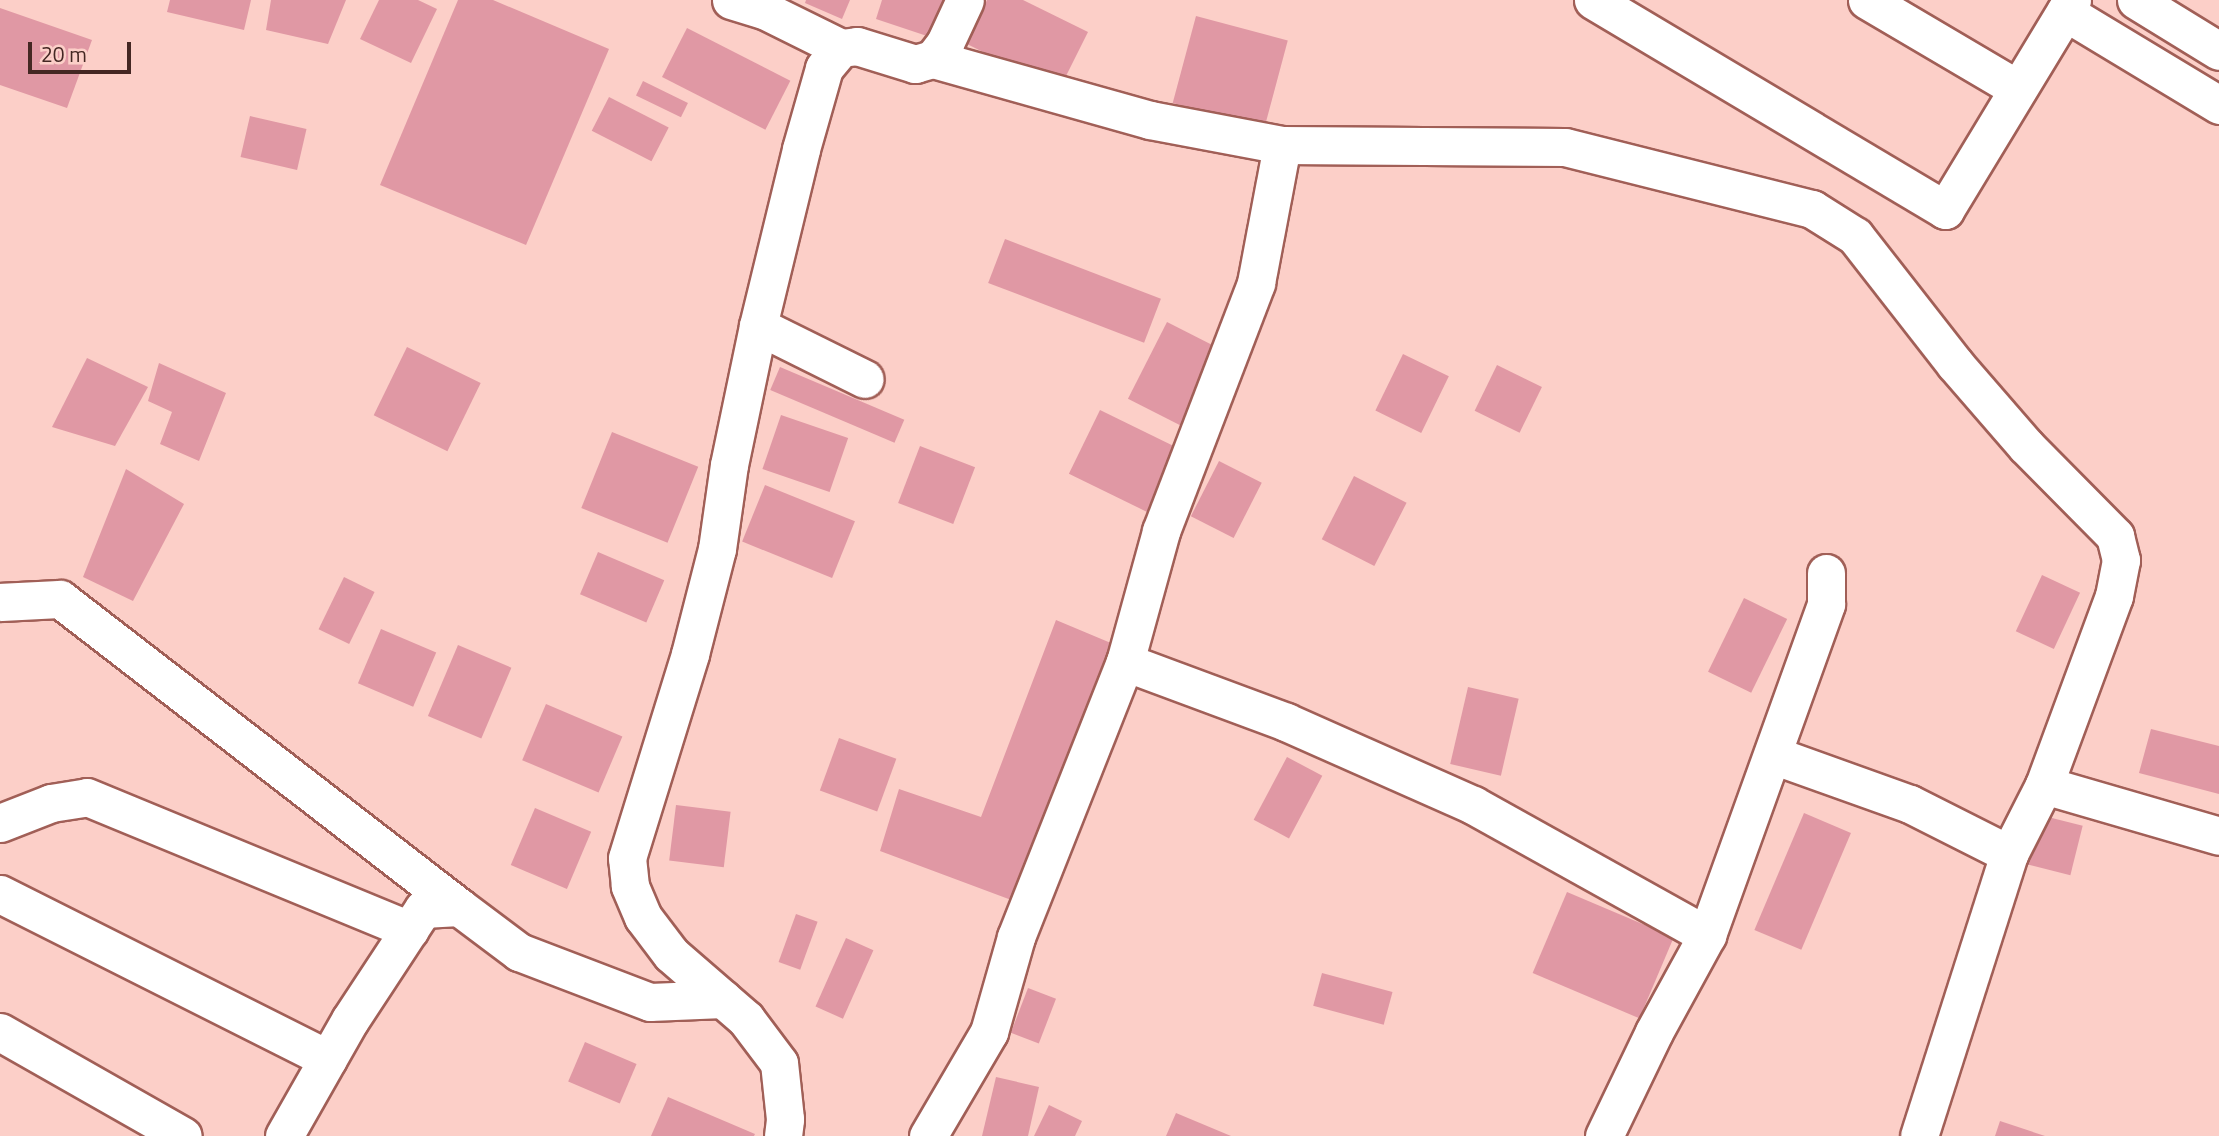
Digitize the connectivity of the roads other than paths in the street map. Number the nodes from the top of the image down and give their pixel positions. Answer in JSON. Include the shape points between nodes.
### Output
{"nodes":[{"id":1,"x":731,"y":0,"type":"edge"},
{"id":2,"x":965,"y":0,"type":"edge"},
{"id":3,"x":1593,"y":0,"type":"edge"},
{"id":4,"x":1867,"y":0,"type":"edge"},
{"id":5,"x":2136,"y":0,"type":"edge"},
{"id":6,"x":2068,"y":6,"type":"edge"},
{"id":7,"x":841,"y":48,"type":"junction"},
{"id":8,"x":2219,"y":51,"type":"edge"},
{"id":9,"x":933,"y":60,"type":"junction"},
{"id":10,"x":2018,"y":89,"type":"junction"},
{"id":11,"x":2219,"y":105,"type":"edge"},
{"id":12,"x":1282,"y":145,"type":"junction"},
{"id":13,"x":758,"y":326,"type":"junction"},
{"id":14,"x":865,"y":379,"type":"dead end"},
{"id":15,"x":1826,"y":573,"type":"dead end"},
{"id":16,"x":0,"y":602,"type":"edge"},
{"id":17,"x":1125,"y":662,"type":"junction"},
{"id":18,"x":1773,"y":755,"type":"junction"},
{"id":19,"x":2044,"y":785,"type":"junction"},
{"id":20,"x":0,"y":823,"type":"edge"},
{"id":21,"x":2219,"y":836,"type":"edge"},
{"id":22,"x":2009,"y":854,"type":"junction"},
{"id":23,"x":0,"y":894,"type":"edge"},
{"id":24,"x":459,"y":907,"type":"junction"},
{"id":25,"x":410,"y":930,"type":"junction"},
{"id":26,"x":1707,"y":935,"type":"junction"},
{"id":27,"x":723,"y":999,"type":"junction"},
{"id":28,"x":0,"y":1032,"type":"edge"},
{"id":29,"x":328,"y":1059,"type":"junction"},
{"id":30,"x":183,"y":1136,"type":"edge"},
{"id":31,"x":284,"y":1136,"type":"edge"},
{"id":32,"x":783,"y":1136,"type":"edge"},
{"id":33,"x":928,"y":1136,"type":"edge"},
{"id":34,"x":1604,"y":1136,"type":"edge"},
{"id":35,"x":1919,"y":1136,"type":"edge"}],
"edges":[{"from":1,"to":7,"type":"street","via":[[764,10]]},
{"from":2,"to":9,"type":"street"},
{"from":3,"to":10,"type":"street","via":[[1945,209]]},
{"from":4,"to":10,"type":"street"},
{"from":5,"to":8,"type":"street"},
{"from":6,"to":10,"type":"street"},
{"from":6,"to":11,"type":"street"},
{"from":7,"to":9,"type":"street","via":[[857,46],[915,64]]},
{"from":7,"to":13,"type":"street","via":[[824,68]]},
{"from":9,"to":12,"type":"street","via":[[1150,121]]},
{"from":12,"to":17,"type":"street","via":[[1256,283],[1161,531]]},
{"from":12,"to":19,"type":"street","via":[[1565,147],[1812,209],[1855,236],[1972,384],[2115,536],[2122,560],[2114,596]]},
{"from":13,"to":14,"type":"street"},
{"from":13,"to":27,"type":"street","via":[[717,549],[627,858],[630,886],[643,917],[671,954]]},
{"from":15,"to":18,"type":"street","via":[[1826,604]]},
{"from":16,"to":24,"type":"street","via":[[60,598]]},
{"from":17,"to":26,"type":"street","via":[[1286,722],[1473,805]]},
{"from":17,"to":33,"type":"street","via":[[1016,937],[989,1032]]},
{"from":18,"to":22,"type":"street","via":[[1910,804]]},
{"from":18,"to":26,"type":"street"},
{"from":19,"to":21,"type":"street"},
{"from":19,"to":22,"type":"street"},
{"from":20,"to":25,"type":"street","via":[[51,803],[87,797]]},
{"from":22,"to":35,"type":"street"},
{"from":23,"to":29,"type":"street"},
{"from":24,"to":25,"type":"street","via":[[423,909]]},
{"from":24,"to":27,"type":"street","via":[[519,952],[650,1002]]},
{"from":25,"to":29,"type":"street"},
{"from":26,"to":34,"type":"street"},
{"from":27,"to":32,"type":"street","via":[[746,1019],[779,1063]]},
{"from":28,"to":30,"type":"street"},
{"from":29,"to":31,"type":"street"}]}
